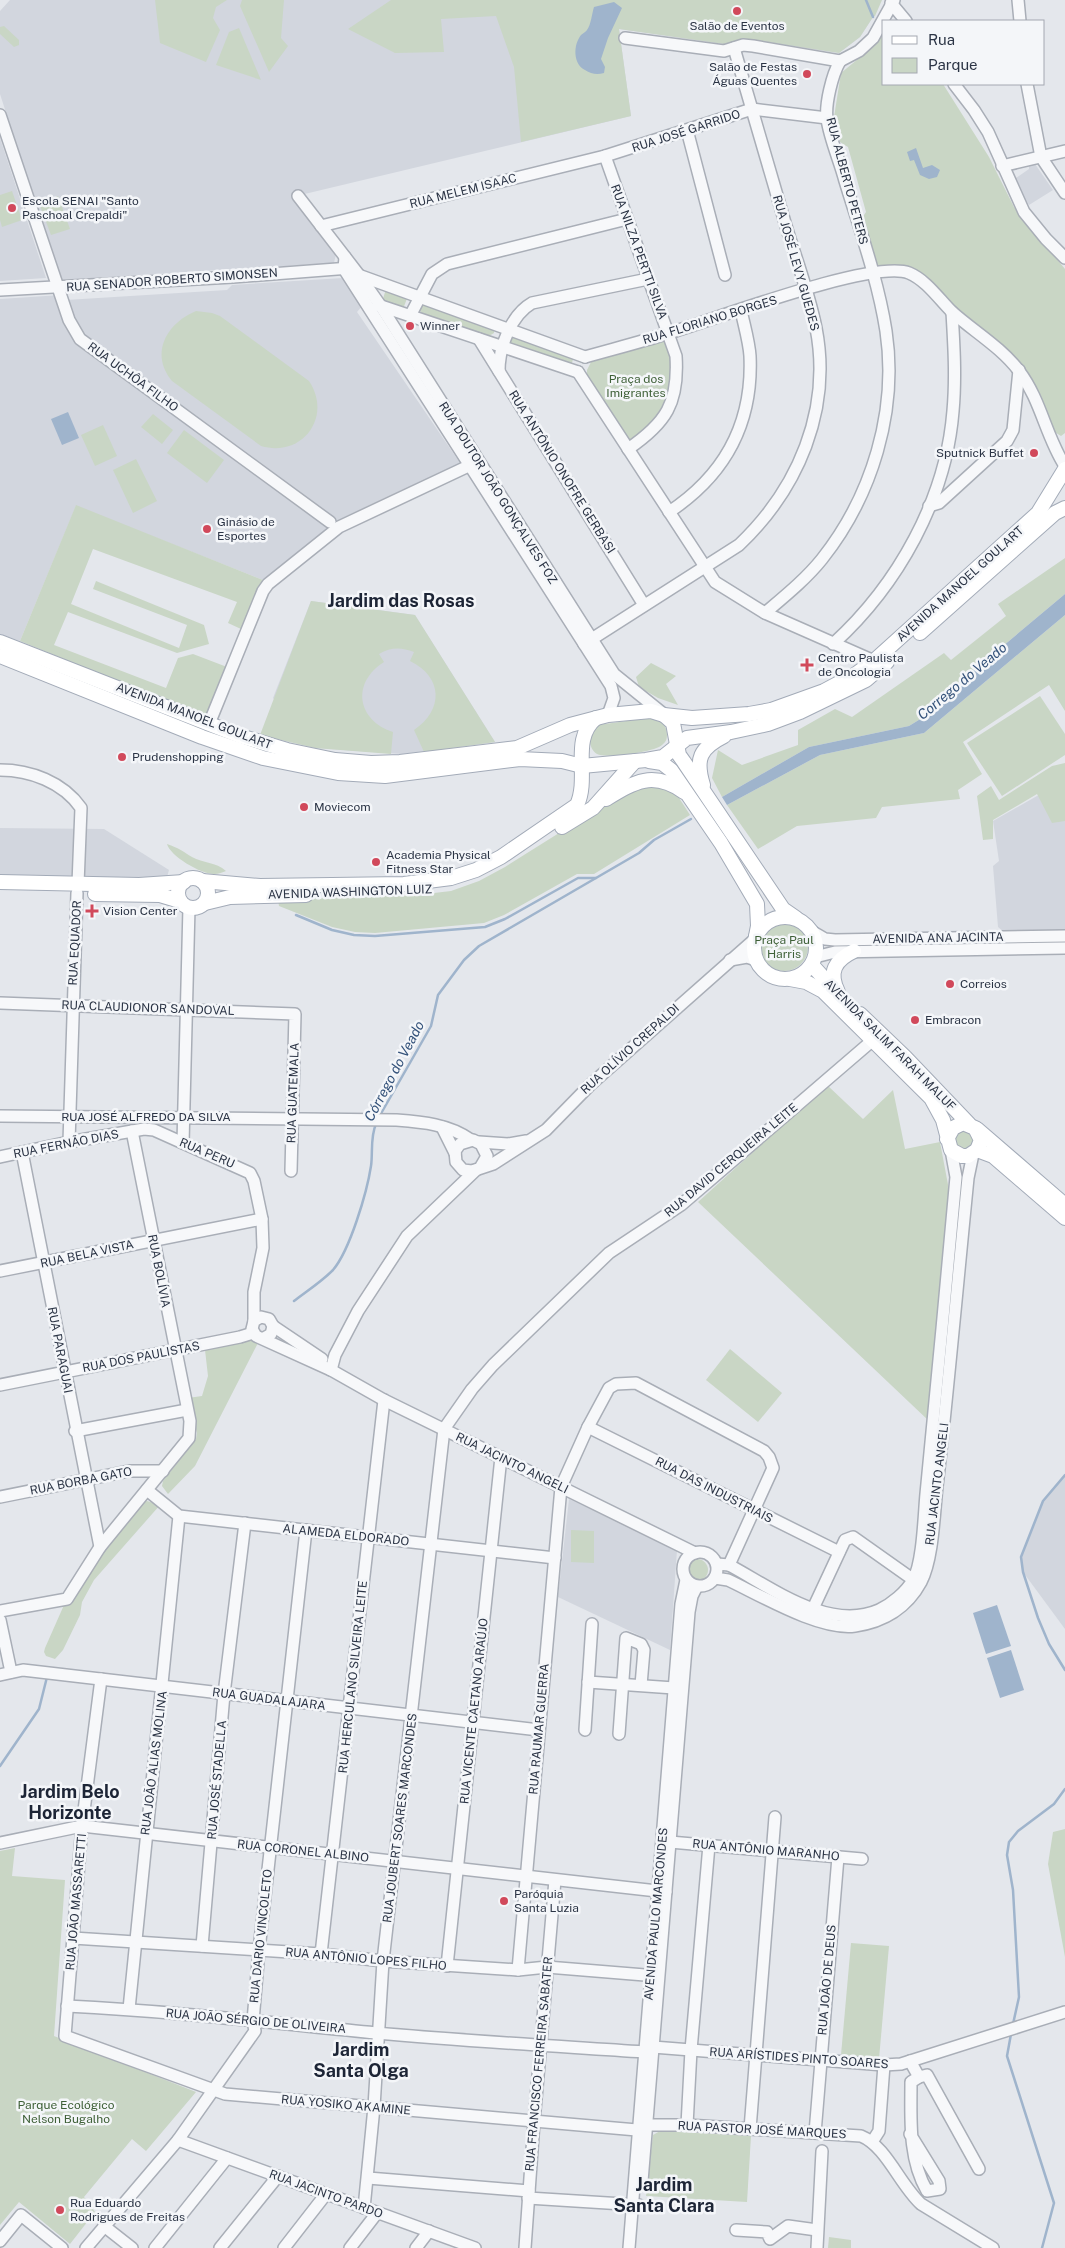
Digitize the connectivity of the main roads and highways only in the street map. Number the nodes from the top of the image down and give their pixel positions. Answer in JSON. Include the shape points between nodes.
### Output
{"nodes":[{"id":1,"x":1065,"y":468,"type":"edge"},
{"id":2,"x":1065,"y":508,"type":"edge"},
{"id":3,"x":0,"y":642,"type":"edge"},
{"id":4,"x":0,"y":656,"type":"edge"},
{"id":5,"x":664,"y":715,"type":"junction"},
{"id":6,"x":603,"y":716,"type":"junction"},
{"id":7,"x":732,"y":732,"type":"junction"},
{"id":8,"x":676,"y":745,"type":"junction"},
{"id":9,"x":640,"y":761,"type":"junction"},
{"id":10,"x":582,"y":766,"type":"junction"},
{"id":11,"x":705,"y":793,"type":"junction"},
{"id":12,"x":691,"y":796,"type":"junction"},
{"id":13,"x":593,"y":808,"type":"junction"},
{"id":14,"x":202,"y":881,"type":"junction"},
{"id":15,"x":0,"y":882,"type":"edge"},
{"id":16,"x":184,"y":882,"type":"junction"},
{"id":17,"x":77,"y":889,"type":"junction"},
{"id":18,"x":397,"y":889,"type":"junction"},
{"id":19,"x":0,"y":891,"type":"edge"},
{"id":20,"x":205,"y":903,"type":"junction"},
{"id":21,"x":185,"y":904,"type":"junction"},
{"id":22,"x":796,"y":918,"type":"junction"},
{"id":23,"x":755,"y":937,"type":"junction"},
{"id":24,"x":854,"y":951,"type":"road end"},
{"id":25,"x":813,"y":961,"type":"junction"},
{"id":26,"x":790,"y":979,"type":"junction"},
{"id":27,"x":840,"y":995,"type":"junction"},
{"id":28,"x":972,"y":1126,"type":"junction"},
{"id":29,"x":949,"y":1144,"type":"junction"},
{"id":30,"x":975,"y":1152,"type":"junction"},
{"id":31,"x":1065,"y":1205,"type":"edge"},
{"id":32,"x":1065,"y":1218,"type":"edge"}],
"edges":[{"from":1,"to":5,"type":"main road","name":"AVENIDA MANOEL GOULART","via":[[1038,513],[856,674],[824,691],[771,710],[701,717]]},
{"from":2,"to":7,"type":"main road","name":"AVENIDA MANOEL GOULART","via":[[1055,513],[866,680],[800,712]]},
{"from":3,"to":6,"type":"main road","name":"AVENIDA MANOEL GOULART","via":[[208,724],[287,750],[335,760],[400,762],[517,748],[570,725]]},
{"from":4,"to":10,"type":"main road","name":"AVENIDA MANOEL GOULART","via":[[202,737],[263,758],[310,768],[385,776],[520,759],[562,761]]},
{"from":5,"to":6,"type":"main road","name":"AVENIDA MANOEL GOULART","via":[[651,711]]},
{"from":5,"to":8,"type":"main road","via":[[673,723]]},
{"from":6,"to":10,"type":"main road","name":"AVENIDA WASHINGTON LUIZ","via":[[588,725],[583,734]]},
{"from":7,"to":8,"type":"main road","name":"AVENIDA MANOEL GOULART","via":[[687,738]]},
{"from":7,"to":11,"type":"main road","via":[[713,741],[701,756],[699,773]]},
{"from":8,"to":9,"type":"main road","name":"AVENIDA MANOEL GOULART","via":[[663,757]]},
{"from":8,"to":11,"type":"main road","via":[[679,755]]},
{"from":9,"to":10,"type":"main road","name":"AVENIDA MANOEL GOULART"},
{"from":9,"to":12,"type":"main road","via":[[662,763]]},
{"from":9,"to":13,"type":"main road","name":"AVENIDA WASHINGTON LUIZ"},
{"from":10,"to":18,"type":"main road","name":"AVENIDA WASHINGTON LUIZ","via":[[582,795],[577,805],[509,852],[476,870]]},
{"from":11,"to":22,"type":"main road","via":[[783,909]]},
{"from":12,"to":13,"type":"main road","via":[[673,784],[649,780],[633,783]]},
{"from":12,"to":23,"type":"main road","via":[[756,904],[758,926]]},
{"from":13,"to":18,"type":"main road","name":"AVENIDA WASHINGTON LUIZ","via":[[475,878],[450,887]]},
{"from":14,"to":16,"type":"main road","via":[[194,878]]},
{"from":14,"to":18,"type":"main road","name":"AVENIDA WASHINGTON LUIZ","via":[[260,886]]},
{"from":14,"to":20,"type":"main road","via":[[208,891]]},
{"from":15,"to":17,"type":"main road"},
{"from":16,"to":17,"type":"main road"},
{"from":16,"to":21,"type":"main road","via":[[179,890]]},
{"from":17,"to":19,"type":"main road"},
{"from":17,"to":21,"type":"main road","via":[[160,895]]},
{"from":18,"to":20,"type":"main road","name":"AVENIDA WASHINGTON LUIZ","via":[[230,897]]},
{"from":20,"to":21,"type":"main road","via":[[200,907]]},
{"from":22,"to":23,"type":"main road","via":[[772,919]]},
{"from":22,"to":25,"type":"main road","via":[[806,924],[816,940]]},
{"from":23,"to":26,"type":"main road","via":[[754,952],[761,969],[780,979]]},
{"from":24,"to":27,"type":"main road","via":[[838,961],[834,969],[833,979]]},
{"from":25,"to":26,"type":"main road","via":[[799,976]]},
{"from":25,"to":27,"type":"main road","name":"AVENIDA SALIM FARAH MALUF"},
{"from":26,"to":29,"type":"main road","name":"AVENIDA SALIM FARAH MALUF","via":[[806,982],[823,992],[931,1098],[943,1120]]},
{"from":27,"to":28,"type":"main road","name":"AVENIDA SALIM FARAH MALUF"},
{"from":28,"to":29,"type":"main road","via":[[963,1123],[953,1128]]},
{"from":28,"to":30,"type":"main road","via":[[981,1140]]},
{"from":28,"to":31,"type":"main road","name":"AVENIDA SALIM FARAH MALUF"},
{"from":29,"to":30,"type":"main road","via":[[962,1156]]},
{"from":30,"to":32,"type":"main road","via":[[993,1156]]}]}
